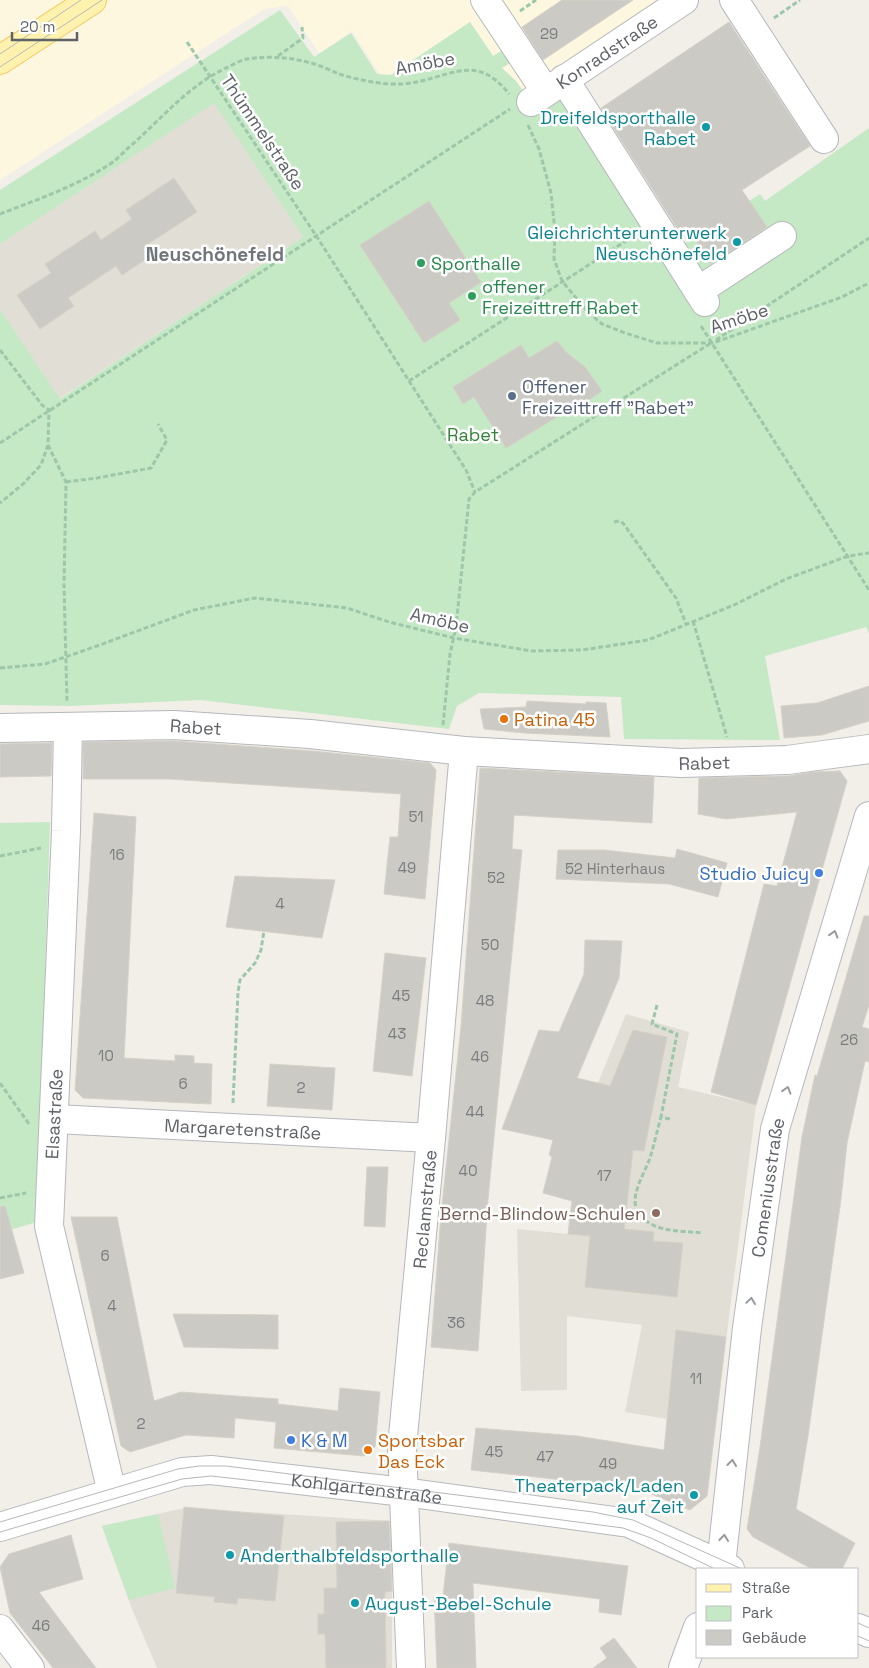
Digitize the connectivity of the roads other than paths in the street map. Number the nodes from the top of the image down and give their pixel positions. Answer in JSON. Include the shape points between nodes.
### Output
{"nodes":[{"id":1,"x":92,"y":0,"type":"edge"},
{"id":2,"x":485,"y":0,"type":"edge"},
{"id":3,"x":684,"y":0,"type":"edge"},
{"id":4,"x":734,"y":0,"type":"edge"},
{"id":5,"x":0,"y":60,"type":"edge"},
{"id":6,"x":540,"y":95,"type":"junction"},
{"id":7,"x":824,"y":139,"type":"dead end"},
{"id":8,"x":782,"y":236,"type":"dead end"},
{"id":9,"x":0,"y":728,"type":"edge"},
{"id":10,"x":68,"y":728,"type":"junction"},
{"id":11,"x":869,"y":749,"type":"edge"},
{"id":12,"x":464,"y":751,"type":"junction"},
{"id":13,"x":869,"y":816,"type":"edge"},
{"id":14,"x":43,"y":1123,"type":"junction"},
{"id":15,"x":431,"y":1138,"type":"junction"},
{"id":16,"x":404,"y":1492,"type":"junction"},
{"id":17,"x":112,"y":1493,"type":"junction"},
{"id":18,"x":0,"y":1527,"type":"edge"},
{"id":19,"x":723,"y":1568,"type":"edge"},
{"id":20,"x":0,"y":1629,"type":"edge"},
{"id":21,"x":696,"y":1632,"type":"edge"},
{"id":22,"x":30,"y":1668,"type":"edge"},
{"id":23,"x":411,"y":1668,"type":"edge"},
{"id":24,"x":683,"y":1668,"type":"edge"}],
"edges":[{"from":1,"to":5,"type":"main road"},
{"from":2,"to":6,"type":"street"},
{"from":3,"to":6,"type":"street","name":"Konradstraße"},
{"from":4,"to":7,"type":"street"},
{"from":6,"to":8,"type":"street","via":[[655,222],[702,297]]},
{"from":9,"to":10,"type":"street","name":"Rabet"},
{"from":10,"to":12,"type":"street","name":"Rabet","via":[[174,725],[310,734]]},
{"from":10,"to":14,"type":"street","name":"Elsastraße","via":[[66,831]]},
{"from":11,"to":12,"type":"street","name":"Rabet","via":[[787,760],[682,763]]},
{"from":12,"to":15,"type":"street","name":"Reclamstraße"},
{"from":19,"to":13,"type":"street","name":"Comeniusstraße","one_way":true,"via":[[748,1328],[762,1139],[778,1120]]},
{"from":14,"to":15,"type":"street","name":"Margaretenstraße"},
{"from":14,"to":17,"type":"street","name":"Elsastraße","via":[[49,1226]]},
{"from":15,"to":16,"type":"street","name":"Reclamstraße","via":[[402,1447]]},
{"from":16,"to":17,"type":"street","name":"Kohlgartenstraße","via":[[211,1470],[182,1472]]},
{"from":16,"to":19,"type":"street","name":"Kohlgartenstraße","via":[[629,1523]]},
{"from":16,"to":23,"type":"street","name":"Reclamstraße"},
{"from":17,"to":18,"type":"street","name":"Kohlgartenstraße"},
{"from":20,"to":22,"type":"street"},
{"from":21,"to":24,"type":"street"}]}
